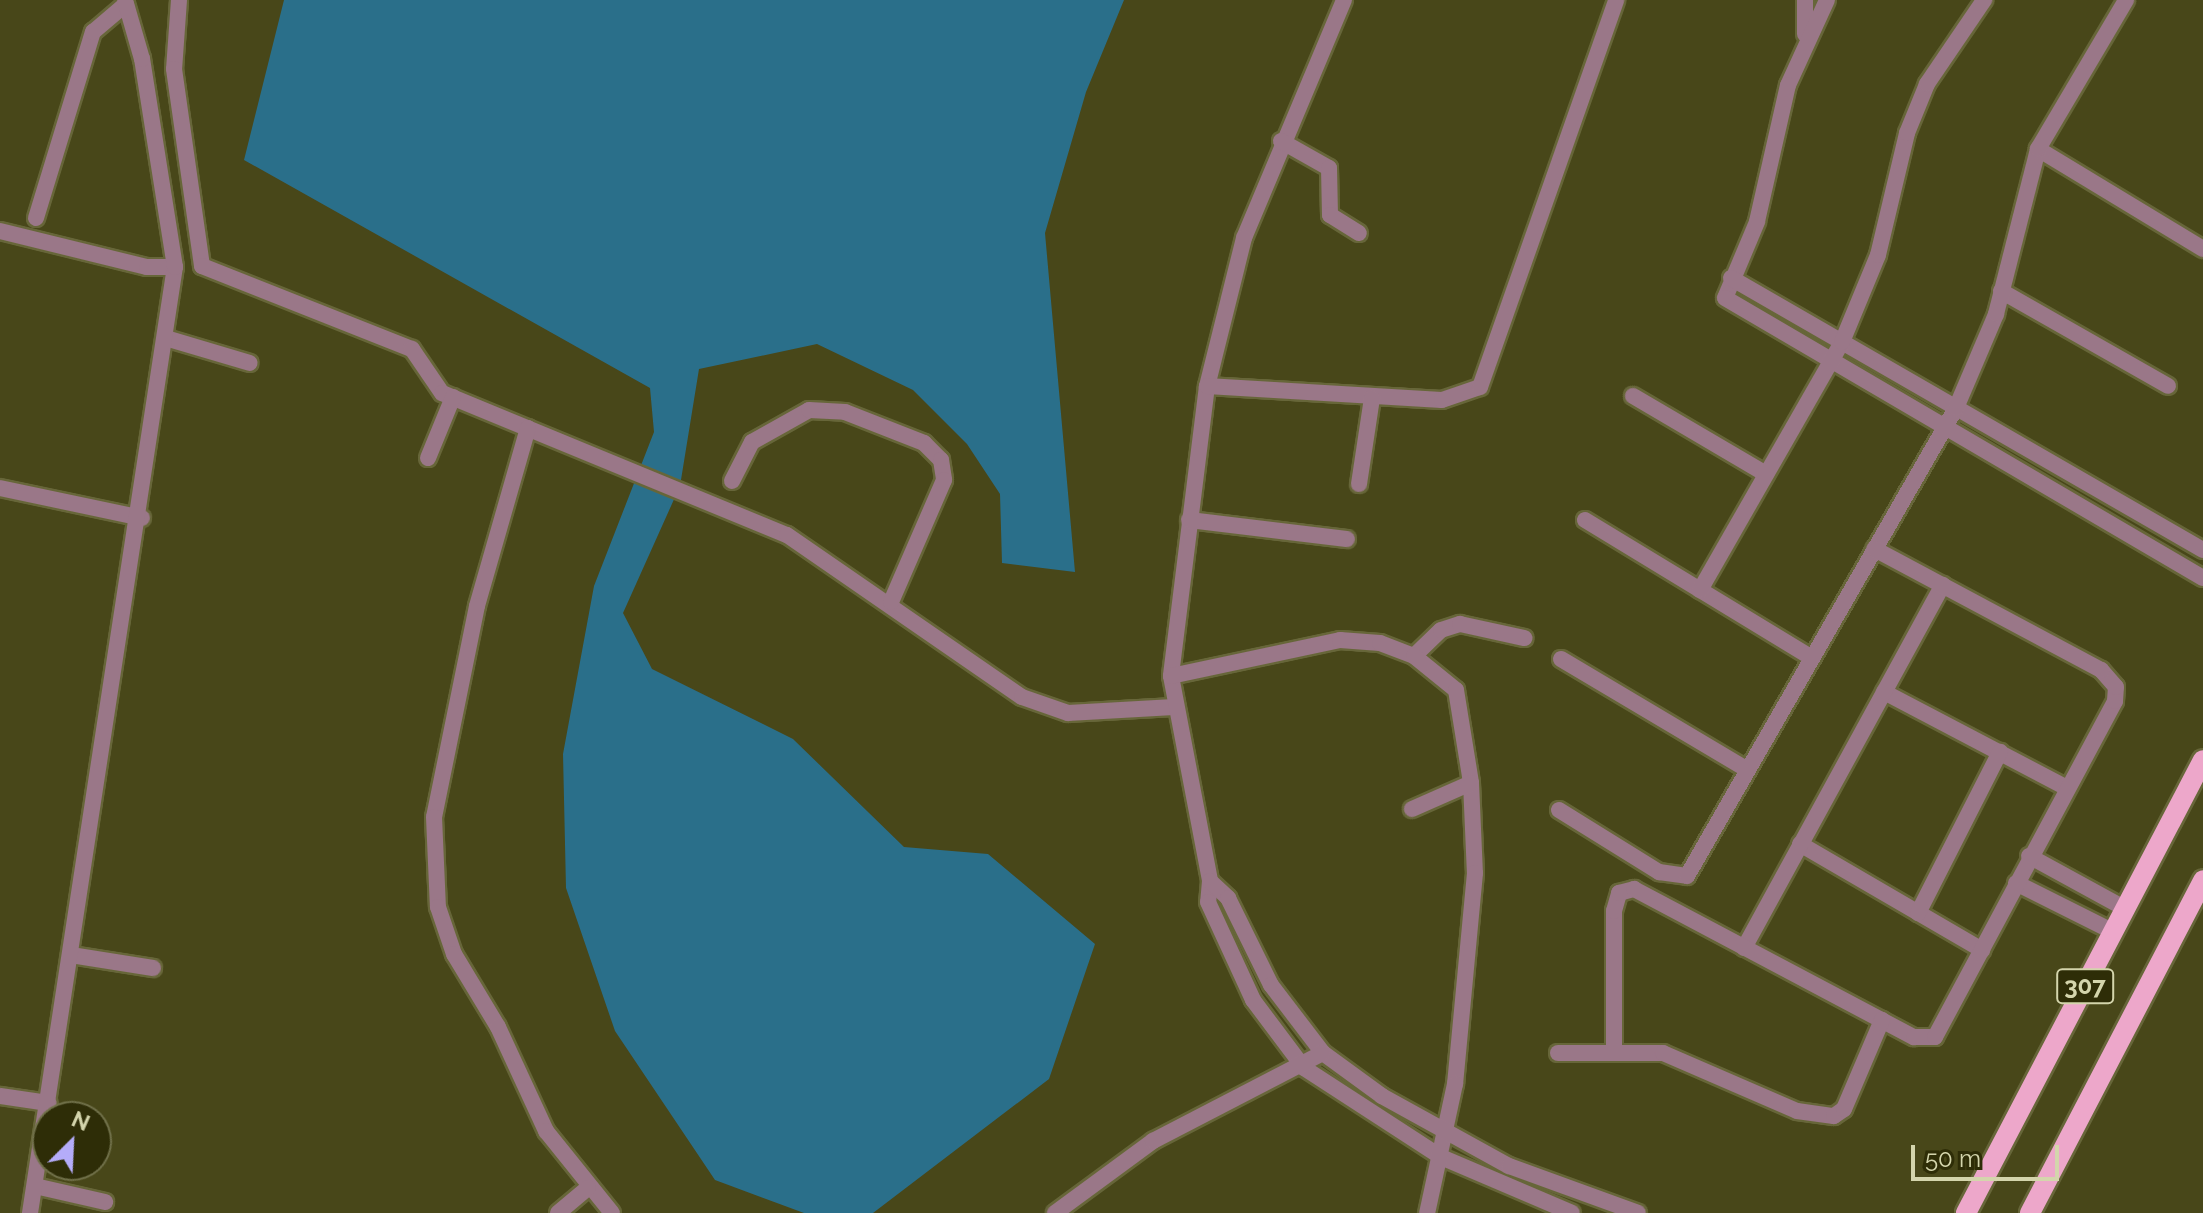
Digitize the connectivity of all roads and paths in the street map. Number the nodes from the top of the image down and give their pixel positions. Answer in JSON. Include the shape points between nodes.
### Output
{"nodes":[{"id":1,"x":179,"y":0,"type":"edge"},
{"id":2,"x":1344,"y":0,"type":"edge"},
{"id":3,"x":1616,"y":0,"type":"edge"},
{"id":4,"x":1805,"y":0,"type":"edge"},
{"id":5,"x":1827,"y":0,"type":"edge"},
{"id":6,"x":1984,"y":0,"type":"edge"},
{"id":7,"x":2126,"y":0,"type":"edge"},
{"id":8,"x":126,"y":2,"type":"edge"},
{"id":9,"x":1805,"y":35,"type":"junction"},
{"id":10,"x":1281,"y":141,"type":"junction"},
{"id":11,"x":2038,"y":149,"type":"junction"},
{"id":12,"x":36,"y":218,"type":"dead end"},
{"id":13,"x":0,"y":231,"type":"edge"},
{"id":14,"x":1359,"y":233,"type":"dead end"},
{"id":15,"x":2203,"y":249,"type":"edge"},
{"id":16,"x":175,"y":267,"type":"junction"},
{"id":17,"x":1727,"y":285,"type":"junction"},
{"id":18,"x":2001,"y":291,"type":"junction"},
{"id":19,"x":169,"y":339,"type":"junction"},
{"id":20,"x":1842,"y":342,"type":"junction"},
{"id":21,"x":1830,"y":360,"type":"junction"},
{"id":22,"x":250,"y":363,"type":"dead end"},
{"id":23,"x":1207,"y":386,"type":"junction"},
{"id":24,"x":2168,"y":386,"type":"dead end"},
{"id":25,"x":1633,"y":396,"type":"dead end"},
{"id":26,"x":453,"y":397,"type":"junction"},
{"id":27,"x":1372,"y":398,"type":"junction"},
{"id":28,"x":1956,"y":408,"type":"junction"},
{"id":29,"x":528,"y":428,"type":"junction"},
{"id":30,"x":1943,"y":429,"type":"junction"},
{"id":31,"x":428,"y":458,"type":"dead end"},
{"id":32,"x":1766,"y":474,"type":"junction"},
{"id":33,"x":732,"y":481,"type":"dead end"},
{"id":34,"x":1359,"y":484,"type":"dead end"},
{"id":35,"x":0,"y":488,"type":"edge"},
{"id":36,"x":142,"y":518,"type":"junction"},
{"id":37,"x":1189,"y":520,"type":"junction"},
{"id":38,"x":1585,"y":520,"type":"dead end"},
{"id":39,"x":1347,"y":539,"type":"dead end"},
{"id":40,"x":1874,"y":549,"type":"junction"},
{"id":41,"x":2203,"y":550,"type":"edge"},
{"id":42,"x":2203,"y":578,"type":"edge"},
{"id":43,"x":1943,"y":585,"type":"junction"},
{"id":44,"x":1700,"y":590,"type":"junction"},
{"id":45,"x":891,"y":602,"type":"junction"},
{"id":46,"x":1524,"y":638,"type":"dead end"},
{"id":47,"x":1414,"y":656,"type":"junction"},
{"id":48,"x":1812,"y":658,"type":"junction"},
{"id":49,"x":1561,"y":659,"type":"dead end"},
{"id":50,"x":1171,"y":676,"type":"junction"},
{"id":51,"x":1884,"y":692,"type":"junction"},
{"id":52,"x":1174,"y":707,"type":"junction"},
{"id":53,"x":2000,"y":752,"type":"junction"},
{"id":54,"x":2203,"y":760,"type":"edge"},
{"id":55,"x":1748,"y":770,"type":"junction"},
{"id":56,"x":1471,"y":783,"type":"junction"},
{"id":57,"x":2067,"y":788,"type":"junction"},
{"id":58,"x":1412,"y":809,"type":"dead end"},
{"id":59,"x":1559,"y":810,"type":"dead end"},
{"id":60,"x":1800,"y":844,"type":"junction"},
{"id":61,"x":2029,"y":856,"type":"junction"},
{"id":62,"x":2203,"y":880,"type":"edge"},
{"id":63,"x":1210,"y":881,"type":"junction"},
{"id":64,"x":2016,"y":883,"type":"junction"},
{"id":65,"x":2126,"y":909,"type":"junction"},
{"id":66,"x":1918,"y":913,"type":"junction"},
{"id":67,"x":2114,"y":932,"type":"junction"},
{"id":68,"x":1744,"y":948,"type":"junction"},
{"id":69,"x":1982,"y":950,"type":"junction"},
{"id":70,"x":71,"y":955,"type":"junction"},
{"id":71,"x":153,"y":968,"type":"dead end"},
{"id":72,"x":1882,"y":1020,"type":"junction"},
{"id":73,"x":1614,"y":1047,"type":"junction"},
{"id":74,"x":1323,"y":1053,"type":"junction"},
{"id":75,"x":1558,"y":1053,"type":"dead end"},
{"id":76,"x":1304,"y":1068,"type":"junction"},
{"id":77,"x":0,"y":1096,"type":"edge"},
{"id":78,"x":34,"y":1101,"type":"edge"},
{"id":79,"x":48,"y":1101,"type":"edge"},
{"id":80,"x":1443,"y":1131,"type":"junction"},
{"id":81,"x":1441,"y":1157,"type":"junction"},
{"id":82,"x":36,"y":1181,"type":"edge"},
{"id":83,"x":35,"y":1186,"type":"junction"},
{"id":84,"x":588,"y":1188,"type":"junction"},
{"id":85,"x":105,"y":1202,"type":"dead end"},
{"id":86,"x":30,"y":1213,"type":"edge"},
{"id":87,"x":558,"y":1213,"type":"edge"},
{"id":88,"x":612,"y":1213,"type":"edge"},
{"id":89,"x":1055,"y":1213,"type":"edge"},
{"id":90,"x":1427,"y":1213,"type":"edge"},
{"id":91,"x":1572,"y":1213,"type":"edge"},
{"id":92,"x":1638,"y":1213,"type":"edge"},
{"id":93,"x":1966,"y":1213,"type":"edge"},
{"id":94,"x":2030,"y":1213,"type":"edge"}],
"edges":[{"from":1,"to":26,"type":"street","via":[[174,69],[202,266],[412,349],[431,383]]},
{"from":2,"to":10,"type":"street"},
{"from":3,"to":27,"type":"street","via":[[1486,378],[1464,396],[1442,400]]},
{"from":4,"to":9,"type":"street"},
{"from":5,"to":9,"type":"street"},
{"from":6,"to":20,"type":"street","via":[[1927,84],[1907,133],[1878,255]]},
{"from":7,"to":11,"type":"street"},
{"from":8,"to":12,"type":"street","via":[[93,32]]},
{"from":8,"to":16,"type":"street","via":[[142,59]]},
{"from":9,"to":17,"type":"street","via":[[1757,222]]},
{"from":10,"to":14,"type":"street","via":[[1329,168],[1330,215]]},
{"from":10,"to":23,"type":"street","via":[[1244,238]]},
{"from":11,"to":15,"type":"street"},
{"from":11,"to":18,"type":"street"},
{"from":13,"to":16,"type":"street","via":[[147,267]]},
{"from":16,"to":19,"type":"street"},
{"from":17,"to":20,"type":"street"},
{"from":17,"to":21,"type":"street","via":[[1728,302]]},
{"from":18,"to":24,"type":"street"},
{"from":18,"to":28,"type":"street"},
{"from":19,"to":22,"type":"street"},
{"from":19,"to":36,"type":"street"},
{"from":20,"to":21,"type":"street"},
{"from":20,"to":28,"type":"street"},
{"from":21,"to":30,"type":"street"},
{"from":21,"to":32,"type":"street"},
{"from":23,"to":27,"type":"street"},
{"from":23,"to":37,"type":"street"},
{"from":25,"to":32,"type":"street"},
{"from":26,"to":29,"type":"street"},
{"from":26,"to":31,"type":"street"},
{"from":27,"to":34,"type":"street"},
{"from":28,"to":30,"type":"street"},
{"from":28,"to":41,"type":"street"},
{"from":29,"to":45,"type":"street","via":[[787,535]]},
{"from":29,"to":84,"type":"street","via":[[477,606],[432,845],[438,907],[454,954],[498,1027],[546,1131]]},
{"from":30,"to":40,"type":"street"},
{"from":30,"to":42,"type":"street"},
{"from":32,"to":44,"type":"street"},
{"from":33,"to":45,"type":"street","via":[[752,442],[809,410],[845,412],[924,443],[941,460],[944,480]]},
{"from":35,"to":36,"type":"street"},
{"from":36,"to":70,"type":"street"},
{"from":37,"to":39,"type":"street"},
{"from":37,"to":50,"type":"street"},
{"from":38,"to":44,"type":"street"},
{"from":40,"to":43,"type":"street"},
{"from":40,"to":48,"type":"street"},
{"from":43,"to":51,"type":"street"},
{"from":43,"to":57,"type":"street","via":[[2110,677],[2115,701]]},
{"from":44,"to":48,"type":"street"},
{"from":45,"to":52,"type":"street","via":[[978,672],[1022,697],[1068,713]]},
{"from":46,"to":47,"type":"street","via":[[1460,624],[1441,630]]},
{"from":47,"to":50,"type":"street","via":[[1380,643],[1340,640]]},
{"from":47,"to":56,"type":"street","via":[[1456,690]]},
{"from":48,"to":55,"type":"street"},
{"from":49,"to":55,"type":"street"},
{"from":50,"to":52,"type":"street"},
{"from":51,"to":53,"type":"street"},
{"from":51,"to":60,"type":"street"},
{"from":52,"to":63,"type":"street"},
{"from":53,"to":57,"type":"street"},
{"from":53,"to":66,"type":"street"},
{"from":54,"to":65,"type":"main road","number":"307"},
{"from":55,"to":59,"type":"street","via":[[1687,876],[1678,879]]},
{"from":56,"to":58,"type":"street"},
{"from":56,"to":80,"type":"street","via":[[1475,873],[1455,1084]]},
{"from":57,"to":61,"type":"street"},
{"from":60,"to":66,"type":"street"},
{"from":60,"to":68,"type":"street"},
{"from":61,"to":64,"type":"street"},
{"from":61,"to":65,"type":"street"},
{"from":62,"to":94,"type":"main road","number":"307"},
{"from":63,"to":74,"type":"street","via":[[1228,898],[1271,985]]},
{"from":63,"to":76,"type":"street","via":[[1208,902],[1238,972]]},
{"from":64,"to":67,"type":"street"},
{"from":64,"to":69,"type":"street"},
{"from":65,"to":67,"type":"main road","number":"307"},
{"from":66,"to":69,"type":"street"},
{"from":67,"to":93,"type":"main road","number":"307"},
{"from":68,"to":72,"type":"street"},
{"from":68,"to":73,"type":"street","via":[[1634,889],[1619,893]]},
{"from":69,"to":72,"type":"street","via":[[1935,1037],[1914,1037]]},
{"from":70,"to":71,"type":"street"},
{"from":70,"to":79,"type":"street"},
{"from":72,"to":73,"type":"street","via":[[1844,1109],[1834,1116],[1797,1111],[1663,1053]]},
{"from":73,"to":75,"type":"street"},
{"from":74,"to":76,"type":"street"},
{"from":74,"to":80,"type":"street"},
{"from":76,"to":81,"type":"street"},
{"from":76,"to":89,"type":"street","via":[[1153,1141]]},
{"from":77,"to":78,"type":"street"},
{"from":80,"to":81,"type":"street"},
{"from":80,"to":92,"type":"street","via":[[1509,1166]]},
{"from":81,"to":90,"type":"street"},
{"from":81,"to":91,"type":"street"},
{"from":82,"to":83,"type":"street"},
{"from":83,"to":85,"type":"street"},
{"from":83,"to":86,"type":"street"},
{"from":84,"to":87,"type":"street"},
{"from":84,"to":88,"type":"street"}]}
